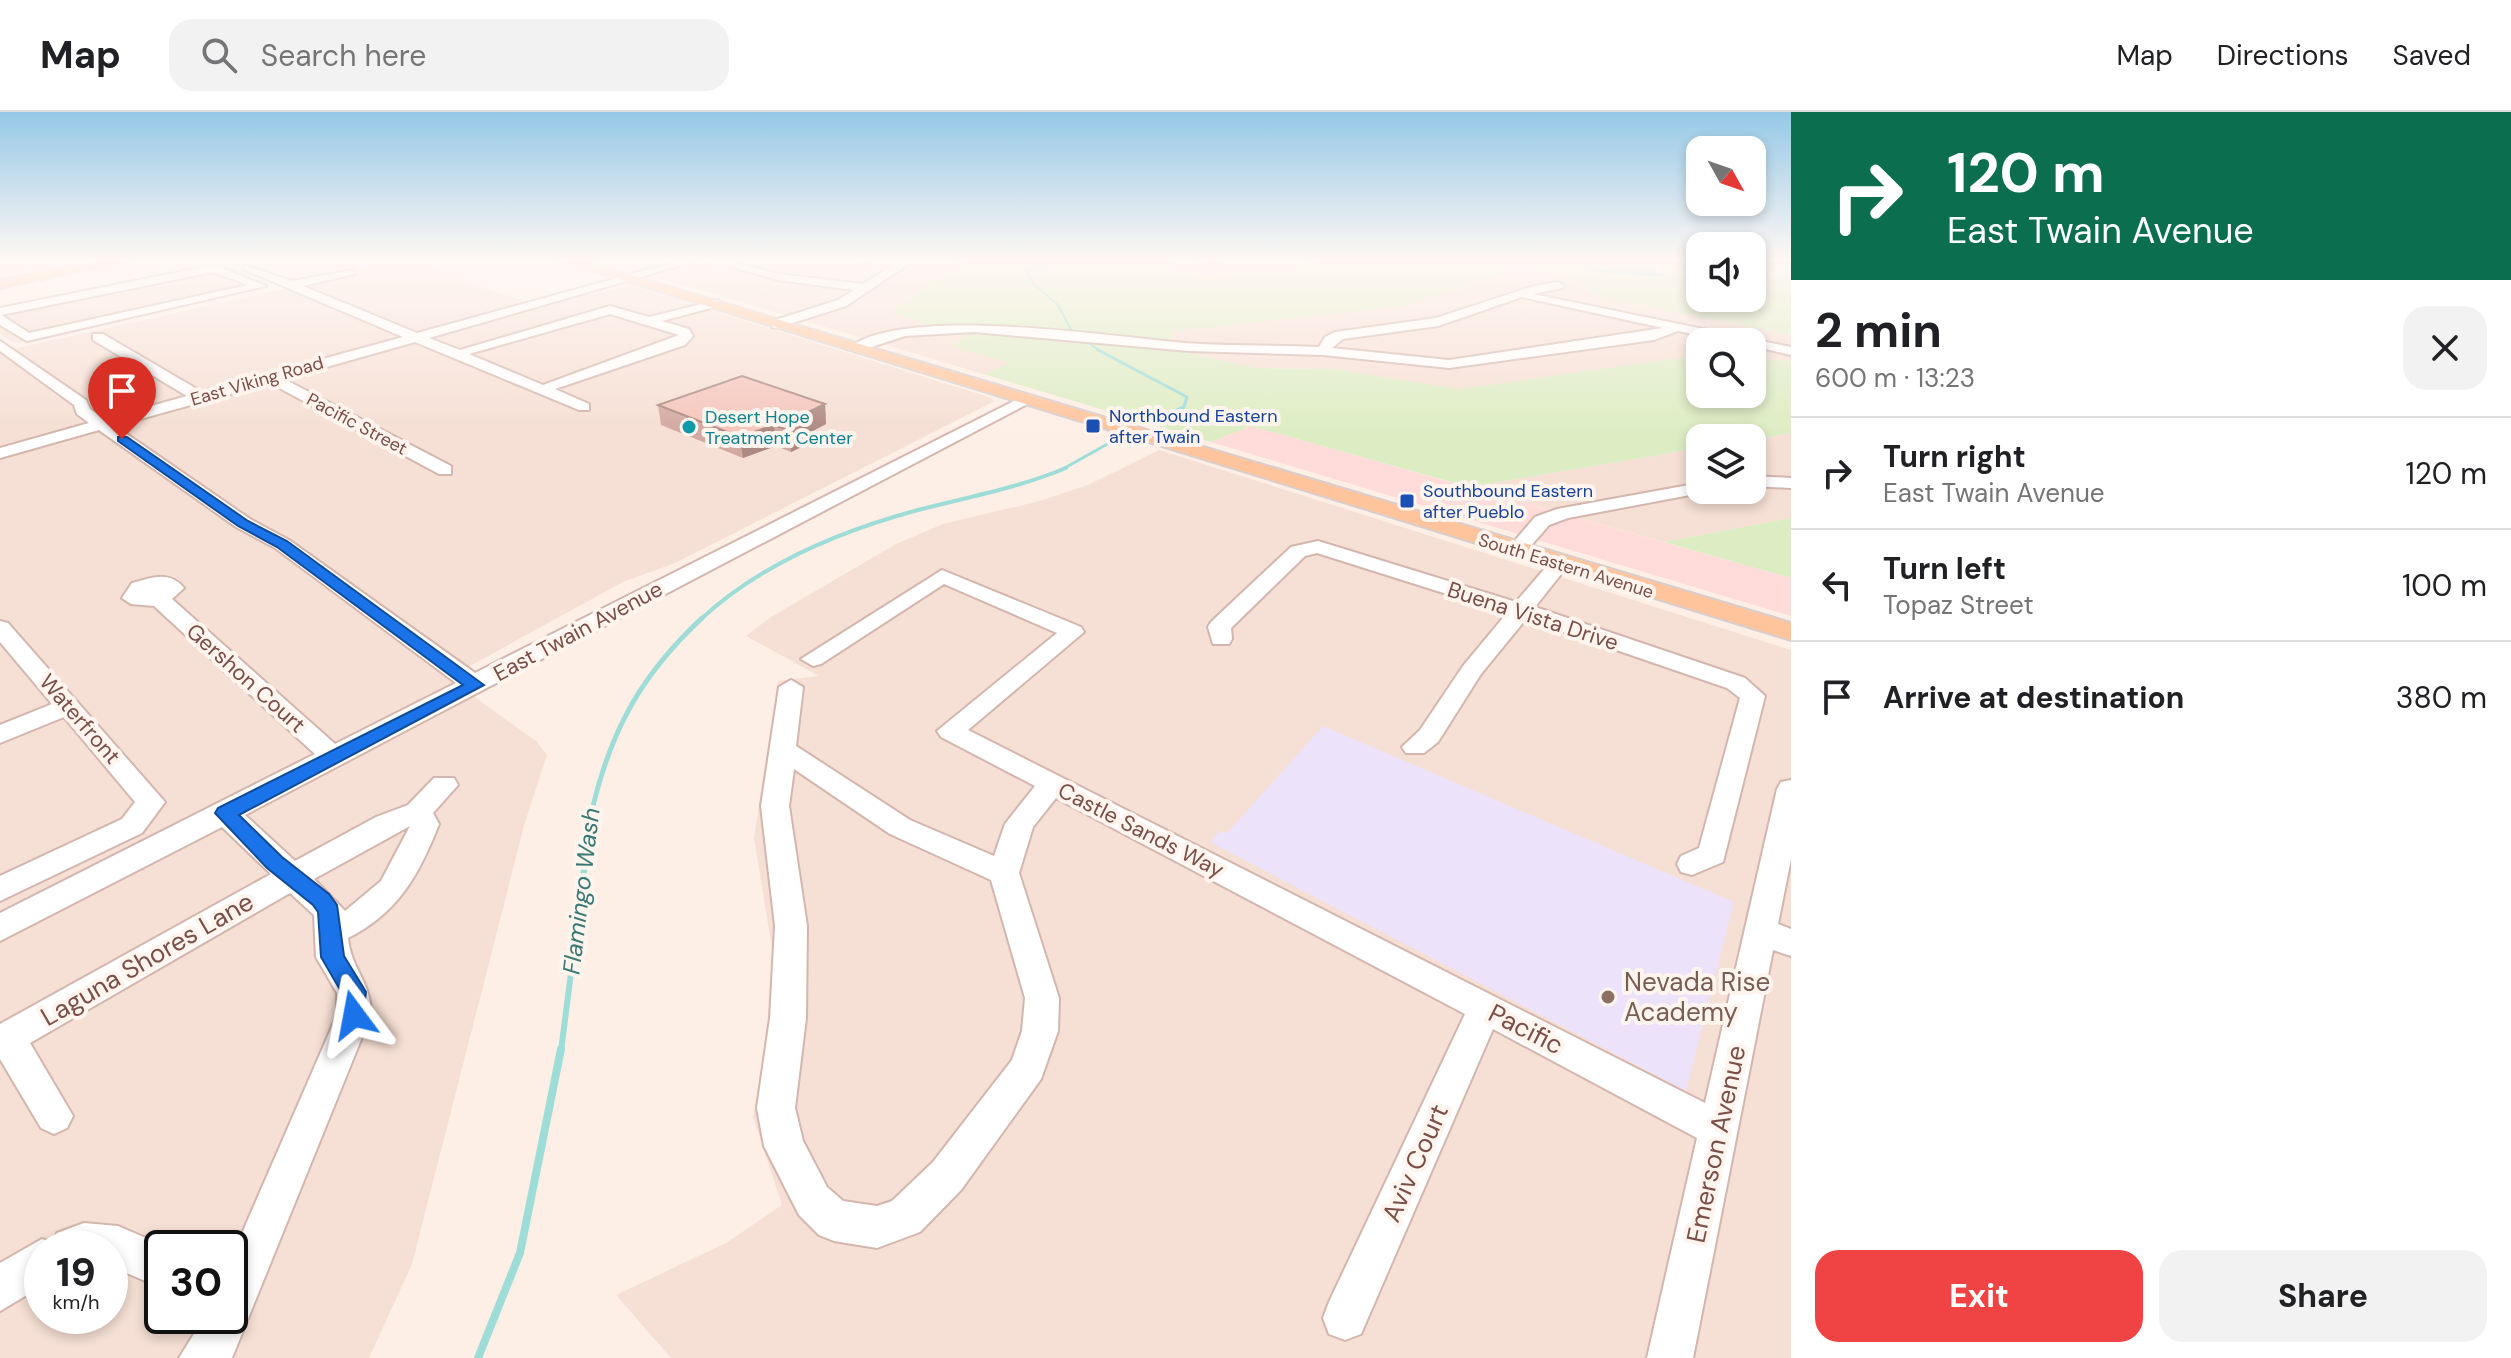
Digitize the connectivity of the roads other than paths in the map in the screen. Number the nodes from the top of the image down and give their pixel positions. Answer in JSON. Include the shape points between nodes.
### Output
{"nodes":[{"id":1,"x":118,"y":317,"type":"edge"},
{"id":2,"x":142,"y":317,"type":"edge"},
{"id":3,"x":366,"y":317,"type":"edge"},
{"id":4,"x":487,"y":317,"type":"edge"},
{"id":5,"x":580,"y":317,"type":"edge"},
{"id":6,"x":638,"y":317,"type":"edge"},
{"id":7,"x":660,"y":317,"type":"edge"},
{"id":8,"x":757,"y":317,"type":"edge"},
{"id":9,"x":798,"y":317,"type":"edge"},
{"id":10,"x":1453,"y":317,"type":"edge"},
{"id":11,"x":1628,"y":317,"type":"edge"},
{"id":12,"x":0,"y":319,"type":"edge"},
{"id":13,"x":650,"y":321,"type":"junction"},
{"id":14,"x":777,"y":324,"type":"junction"},
{"id":15,"x":1677,"y":327,"type":"junction"},
{"id":16,"x":1686,"y":329,"type":"edge"},
{"id":17,"x":98,"y":337,"type":"dead end"},
{"id":18,"x":416,"y":337,"type":"junction"},
{"id":19,"x":1766,"y":345,"type":"edge"},
{"id":20,"x":3,"y":347,"type":"edge"},
{"id":21,"x":856,"y":348,"type":"junction"},
{"id":22,"x":466,"y":351,"type":"dead end"},
{"id":23,"x":1323,"y":351,"type":"junction"},
{"id":24,"x":1791,"y":351,"type":"edge"},
{"id":25,"x":270,"y":377,"type":"junction"},
{"id":26,"x":550,"y":386,"type":"dead end"},
{"id":27,"x":199,"y":397,"type":"junction"},
{"id":28,"x":1027,"y":400,"type":"junction"},
{"id":29,"x":584,"y":407,"type":"dead end"},
{"id":30,"x":101,"y":424,"type":"junction"},
{"id":31,"x":0,"y":453,"type":"edge"},
{"id":32,"x":445,"y":470,"type":"dead end"},
{"id":33,"x":1766,"y":482,"type":"edge"},
{"id":34,"x":1791,"y":483,"type":"edge"},
{"id":35,"x":1686,"y":491,"type":"edge"},
{"id":36,"x":1516,"y":551,"type":"junction"},
{"id":37,"x":1559,"y":564,"type":"junction"},
{"id":38,"x":158,"y":598,"type":"dead end"},
{"id":39,"x":1524,"y":611,"type":"junction"},
{"id":40,"x":0,"y":628,"type":"edge"},
{"id":41,"x":1791,"y":632,"type":"edge"},
{"id":42,"x":1221,"y":639,"type":"dead end"},
{"id":43,"x":813,"y":659,"type":"dead end"},
{"id":44,"x":475,"y":685,"type":"junction"},
{"id":45,"x":791,"y":687,"type":"dead end"},
{"id":46,"x":69,"y":706,"type":"junction"},
{"id":47,"x":0,"y":735,"type":"edge"},
{"id":48,"x":1415,"y":747,"type":"dead end"},
{"id":49,"x":785,"y":751,"type":"junction"},
{"id":50,"x":334,"y":757,"type":"junction"},
{"id":51,"x":1052,"y":784,"type":"junction"},
{"id":52,"x":444,"y":785,"type":"dead end"},
{"id":53,"x":1791,"y":789,"type":"edge"},
{"id":54,"x":418,"y":812,"type":"junction"},
{"id":55,"x":225,"y":813,"type":"junction"},
{"id":56,"x":1692,"y":864,"type":"dead end"},
{"id":57,"x":1004,"y":873,"type":"junction"},
{"id":58,"x":292,"y":877,"type":"junction"},
{"id":59,"x":0,"y":889,"type":"edge"},
{"id":60,"x":0,"y":928,"type":"edge"},
{"id":61,"x":1332,"y":929,"type":"joint"},
{"id":62,"x":332,"y":931,"type":"junction"},
{"id":63,"x":1776,"y":937,"type":"edge"},
{"id":64,"x":1485,"y":1008,"type":"junction"},
{"id":65,"x":54,"y":1116,"type":"dead end"},
{"id":66,"x":1719,"y":1129,"type":"junction"},
{"id":67,"x":248,"y":1265,"type":"edge"},
{"id":68,"x":24,"y":1272,"type":"edge"},
{"id":69,"x":0,"y":1289,"type":"edge"},
{"id":70,"x":1345,"y":1318,"type":"dead end"},
{"id":71,"x":219,"y":1334,"type":"edge"},
{"id":72,"x":202,"y":1358,"type":"edge"},
{"id":73,"x":1670,"y":1358,"type":"edge"}],
"edges":[{"from":1,"to":12,"type":"street","via":[[27,337]]},
{"from":2,"to":20,"type":"street"},
{"from":3,"to":18,"type":"street"},
{"from":4,"to":18,"type":"street","name":"East Viking Road"},
{"from":5,"to":22,"type":"street"},
{"from":6,"to":13,"type":"street"},
{"from":7,"to":13,"type":"street"},
{"from":8,"to":14,"type":"main road","name":"South Eastern Avenue"},
{"from":9,"to":14,"type":"street"},
{"from":10,"to":23,"type":"street","via":[[1340,335]]},
{"from":11,"to":15,"type":"street"},
{"from":13,"to":26,"type":"street","via":[[686,336]]},
{"from":14,"to":21,"type":"main road","name":"South Eastern Avenue"},
{"from":15,"to":16,"type":"street"},
{"from":15,"to":23,"type":"street","via":[[1654,336],[1449,364]]},
{"from":17,"to":27,"type":"street"},
{"from":18,"to":25,"type":"street","name":"East Viking Road"},
{"from":18,"to":29,"type":"street"},
{"from":19,"to":24,"type":"street"},
{"from":20,"to":30,"type":"street","via":[[81,403],[83,411]]},
{"from":21,"to":23,"type":"street","via":[[893,335],[974,328],[1189,347]]},
{"from":21,"to":28,"type":"main road","name":"South Eastern Avenue"},
{"from":25,"to":27,"type":"street","name":"East Viking Road"},
{"from":25,"to":32,"type":"street","name":"Pacific Street"},
{"from":27,"to":30,"type":"street","name":"East Viking Road"},
{"from":28,"to":36,"type":"main road","name":"South Eastern Avenue"},
{"from":28,"to":44,"type":"street","name":"East Twain Avenue"},
{"from":30,"to":31,"type":"street","name":"East Viking Road"},
{"from":30,"to":44,"type":"street","via":[[243,523],[282,544]]},
{"from":33,"to":34,"type":"street"},
{"from":35,"to":36,"type":"street","via":[[1564,513],[1542,521]]},
{"from":36,"to":37,"type":"main road","name":"South Eastern Avenue"},
{"from":37,"to":39,"type":"street"},
{"from":37,"to":41,"type":"main road","name":"South Eastern Avenue"},
{"from":38,"to":50,"type":"street","name":"Gershon Court"},
{"from":39,"to":42,"type":"street","name":"Buena Vista Drive","via":[[1318,547],[1298,551],[1219,627]]},
{"from":39,"to":48,"type":"street","via":[[1471,671],[1429,736]]},
{"from":39,"to":56,"type":"street","name":"Buena Vista Drive","via":[[1753,696],[1712,854]]},
{"from":40,"to":46,"type":"street","name":"Waterfront"},
{"from":43,"to":51,"type":"street","name":"Castle Sands Way","via":[[942,576],[1073,632],[950,731]]},
{"from":44,"to":50,"type":"street","name":"East Twain Avenue"},
{"from":45,"to":49,"type":"street"},
{"from":46,"to":47,"type":"street"},
{"from":46,"to":59,"type":"street","name":"Waterfront","via":[[151,802],[132,826]]},
{"from":49,"to":57,"type":"street","via":[[900,827]]},
{"from":49,"to":57,"type":"street","via":[[775,806],[791,926],[788,1018],[776,1108],[784,1146],[813,1201],[834,1220],[877,1227],[905,1217],[947,1176],[1028,1068],[1040,1031],[1042,998]]},
{"from":50,"to":55,"type":"street","name":"East Twain Avenue"},
{"from":51,"to":57,"type":"street","via":[[1019,824]]},
{"from":51,"to":61,"type":"street","name":"Castle Sands Way"},
{"from":52,"to":54,"type":"street","name":"Laguna Shores Lane"},
{"from":53,"to":63,"type":"street","name":"Emerson Avenue"},
{"from":54,"to":58,"type":"street","name":"Laguna Shores Lane","via":[[386,824]]},
{"from":54,"to":62,"type":"street","via":[[425,824],[402,878],[366,917]]},
{"from":55,"to":58,"type":"street"},
{"from":55,"to":60,"type":"street","name":"East Twain Avenue"},
{"from":58,"to":62,"type":"street","via":[[321,899]]},
{"from":58,"to":65,"type":"street","name":"Laguna Shores Lane","via":[[7,1038]]},
{"from":61,"to":64,"type":"street","name":"Pacific"},
{"from":62,"to":67,"type":"street","via":[[333,957],[354,992],[354,1015]]},
{"from":63,"to":66,"type":"street","name":"Emerson Avenue"},
{"from":64,"to":66,"type":"street","name":"Pacific"},
{"from":64,"to":70,"type":"street","name":"Aviv Court"},
{"from":66,"to":73,"type":"street","name":"Emerson Avenue"},
{"from":68,"to":69,"type":"street"},
{"from":71,"to":72,"type":"street"}]}
